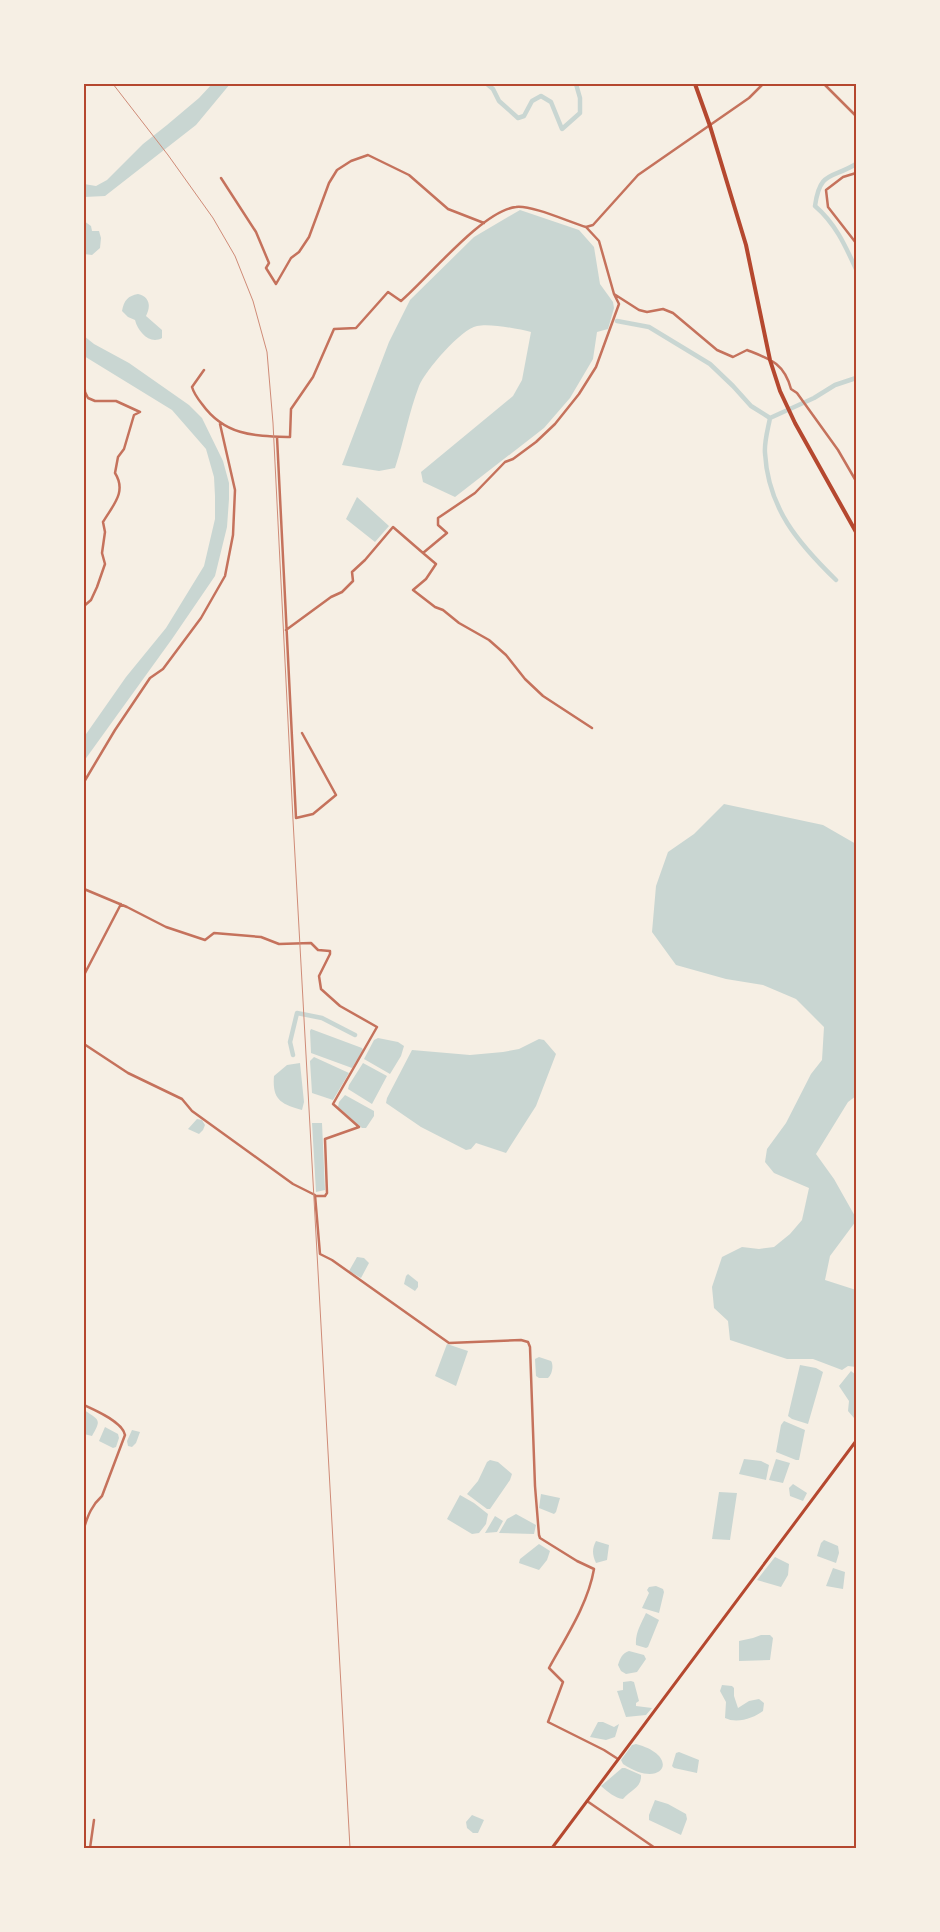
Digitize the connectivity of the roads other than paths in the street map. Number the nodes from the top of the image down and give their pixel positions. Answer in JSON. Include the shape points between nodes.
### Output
{"nodes":[{"id":1,"x":696,"y":84,"type":"edge"},
{"id":2,"x":763,"y":84,"type":"edge"},
{"id":3,"x":824,"y":84,"type":"edge"},
{"id":4,"x":856,"y":116,"type":"edge"},
{"id":5,"x":710,"y":126,"type":"junction"},
{"id":6,"x":856,"y":173,"type":"edge"},
{"id":7,"x":221,"y":178,"type":"dead end"},
{"id":8,"x":484,"y":223,"type":"junction"},
{"id":9,"x":586,"y":227,"type":"junction"},
{"id":10,"x":856,"y":243,"type":"edge"},
{"id":11,"x":614,"y":294,"type":"junction"},
{"id":12,"x":770,"y":360,"type":"junction"},
{"id":13,"x":204,"y":370,"type":"dead end"},
{"id":14,"x":84,"y":379,"type":"edge"},
{"id":15,"x":220,"y":424,"type":"junction"},
{"id":16,"x":277,"y":437,"type":"junction"},
{"id":17,"x":856,"y":481,"type":"edge"},
{"id":18,"x":856,"y":532,"type":"edge"},
{"id":19,"x":423,"y":553,"type":"junction"},
{"id":20,"x":84,"y":606,"type":"edge"},
{"id":21,"x":286,"y":630,"type":"junction"},
{"id":22,"x":592,"y":728,"type":"dead end"},
{"id":23,"x":302,"y":733,"type":"dead end"},
{"id":24,"x":84,"y":782,"type":"edge"},
{"id":25,"x":84,"y":889,"type":"edge"},
{"id":26,"x":120,"y":904,"type":"junction"},
{"id":27,"x":84,"y":976,"type":"edge"},
{"id":28,"x":84,"y":1044,"type":"edge"},
{"id":29,"x":315,"y":1196,"type":"junction"},
{"id":30,"x":84,"y":1405,"type":"edge"},
{"id":31,"x":856,"y":1441,"type":"edge"},
{"id":32,"x":84,"y":1528,"type":"edge"},
{"id":33,"x":618,"y":1759,"type":"junction"},
{"id":34,"x":587,"y":1801,"type":"junction"},
{"id":35,"x":94,"y":1820,"type":"dead end"},
{"id":36,"x":90,"y":1848,"type":"edge"},
{"id":37,"x":552,"y":1848,"type":"edge"},
{"id":38,"x":656,"y":1848,"type":"edge"}],
"edges":[{"from":1,"to":5,"type":"main road"},
{"from":2,"to":5,"type":"street","via":[[750,98]]},
{"from":3,"to":4,"type":"street"},
{"from":5,"to":9,"type":"street","via":[[638,175],[593,225]]},
{"from":5,"to":12,"type":"main road","via":[[746,245]]},
{"from":6,"to":10,"type":"street","via":[[843,177],[826,190],[828,208]]},
{"from":7,"to":8,"type":"street","via":[[256,232],[269,263],[266,268],[276,284],[291,258],[300,252],[337,170],[368,155],[409,175],[448,209]]},
{"from":8,"to":9,"type":"street","via":[[498,213],[516,207],[530,208]]},
{"from":8,"to":16,"type":"street","via":[[401,301],[388,292],[356,328],[334,329],[313,377],[292,409],[290,437]]},
{"from":9,"to":11,"type":"street","via":[[599,241]]},
{"from":11,"to":12,"type":"street","via":[[639,310],[663,309],[673,313],[717,350],[733,356],[747,350]]},
{"from":11,"to":19,"type":"street","via":[[619,304],[609,335],[596,367],[579,394],[536,442],[505,462],[475,492],[438,518],[438,525],[446,533]]},
{"from":12,"to":17,"type":"street","via":[[787,374],[790,389],[808,407]]},
{"from":12,"to":18,"type":"main road","via":[[792,418]]},
{"from":13,"to":15,"type":"street","via":[[192,388],[208,413]]},
{"from":14,"to":20,"type":"street","via":[[88,398],[116,401],[140,412],[134,416],[124,449],[118,457],[115,473],[121,482],[120,494],[103,522],[105,564],[97,588]]},
{"from":15,"to":16,"type":"street","via":[[240,432]]},
{"from":15,"to":24,"type":"street","via":[[235,490],[233,535],[225,576],[201,618],[163,669],[150,678]]},
{"from":16,"to":21,"type":"street"},
{"from":19,"to":21,"type":"street","via":[[393,527],[352,572],[352,581],[342,592]]},
{"from":19,"to":22,"type":"street","via":[[436,564],[413,590],[489,640],[543,696]]},
{"from":21,"to":23,"type":"street","via":[[296,818],[313,814],[336,795]]},
{"from":25,"to":26,"type":"street"},
{"from":26,"to":27,"type":"street"},
{"from":26,"to":29,"type":"street","via":[[166,927],[205,940],[214,933],[261,937],[279,944],[310,942],[318,950],[330,951],[319,976],[321,989],[340,1006],[377,1027],[333,1104],[359,1127],[325,1139],[327,1194]]},
{"from":28,"to":29,"type":"street","via":[[128,1073],[182,1099],[196,1113],[287,1180]]},
{"from":29,"to":33,"type":"street","via":[[321,1255],[449,1343],[526,1340],[529,1344],[539,1535],[594,1569],[583,1605],[549,1668],[563,1682],[548,1722]]},
{"from":30,"to":32,"type":"street","via":[[103,1414],[124,1430],[125,1435],[102,1496],[95,1502]]},
{"from":31,"to":33,"type":"main road"},
{"from":33,"to":34,"type":"main road"},
{"from":34,"to":37,"type":"main road"},
{"from":34,"to":38,"type":"street"},
{"from":35,"to":36,"type":"street"}]}
